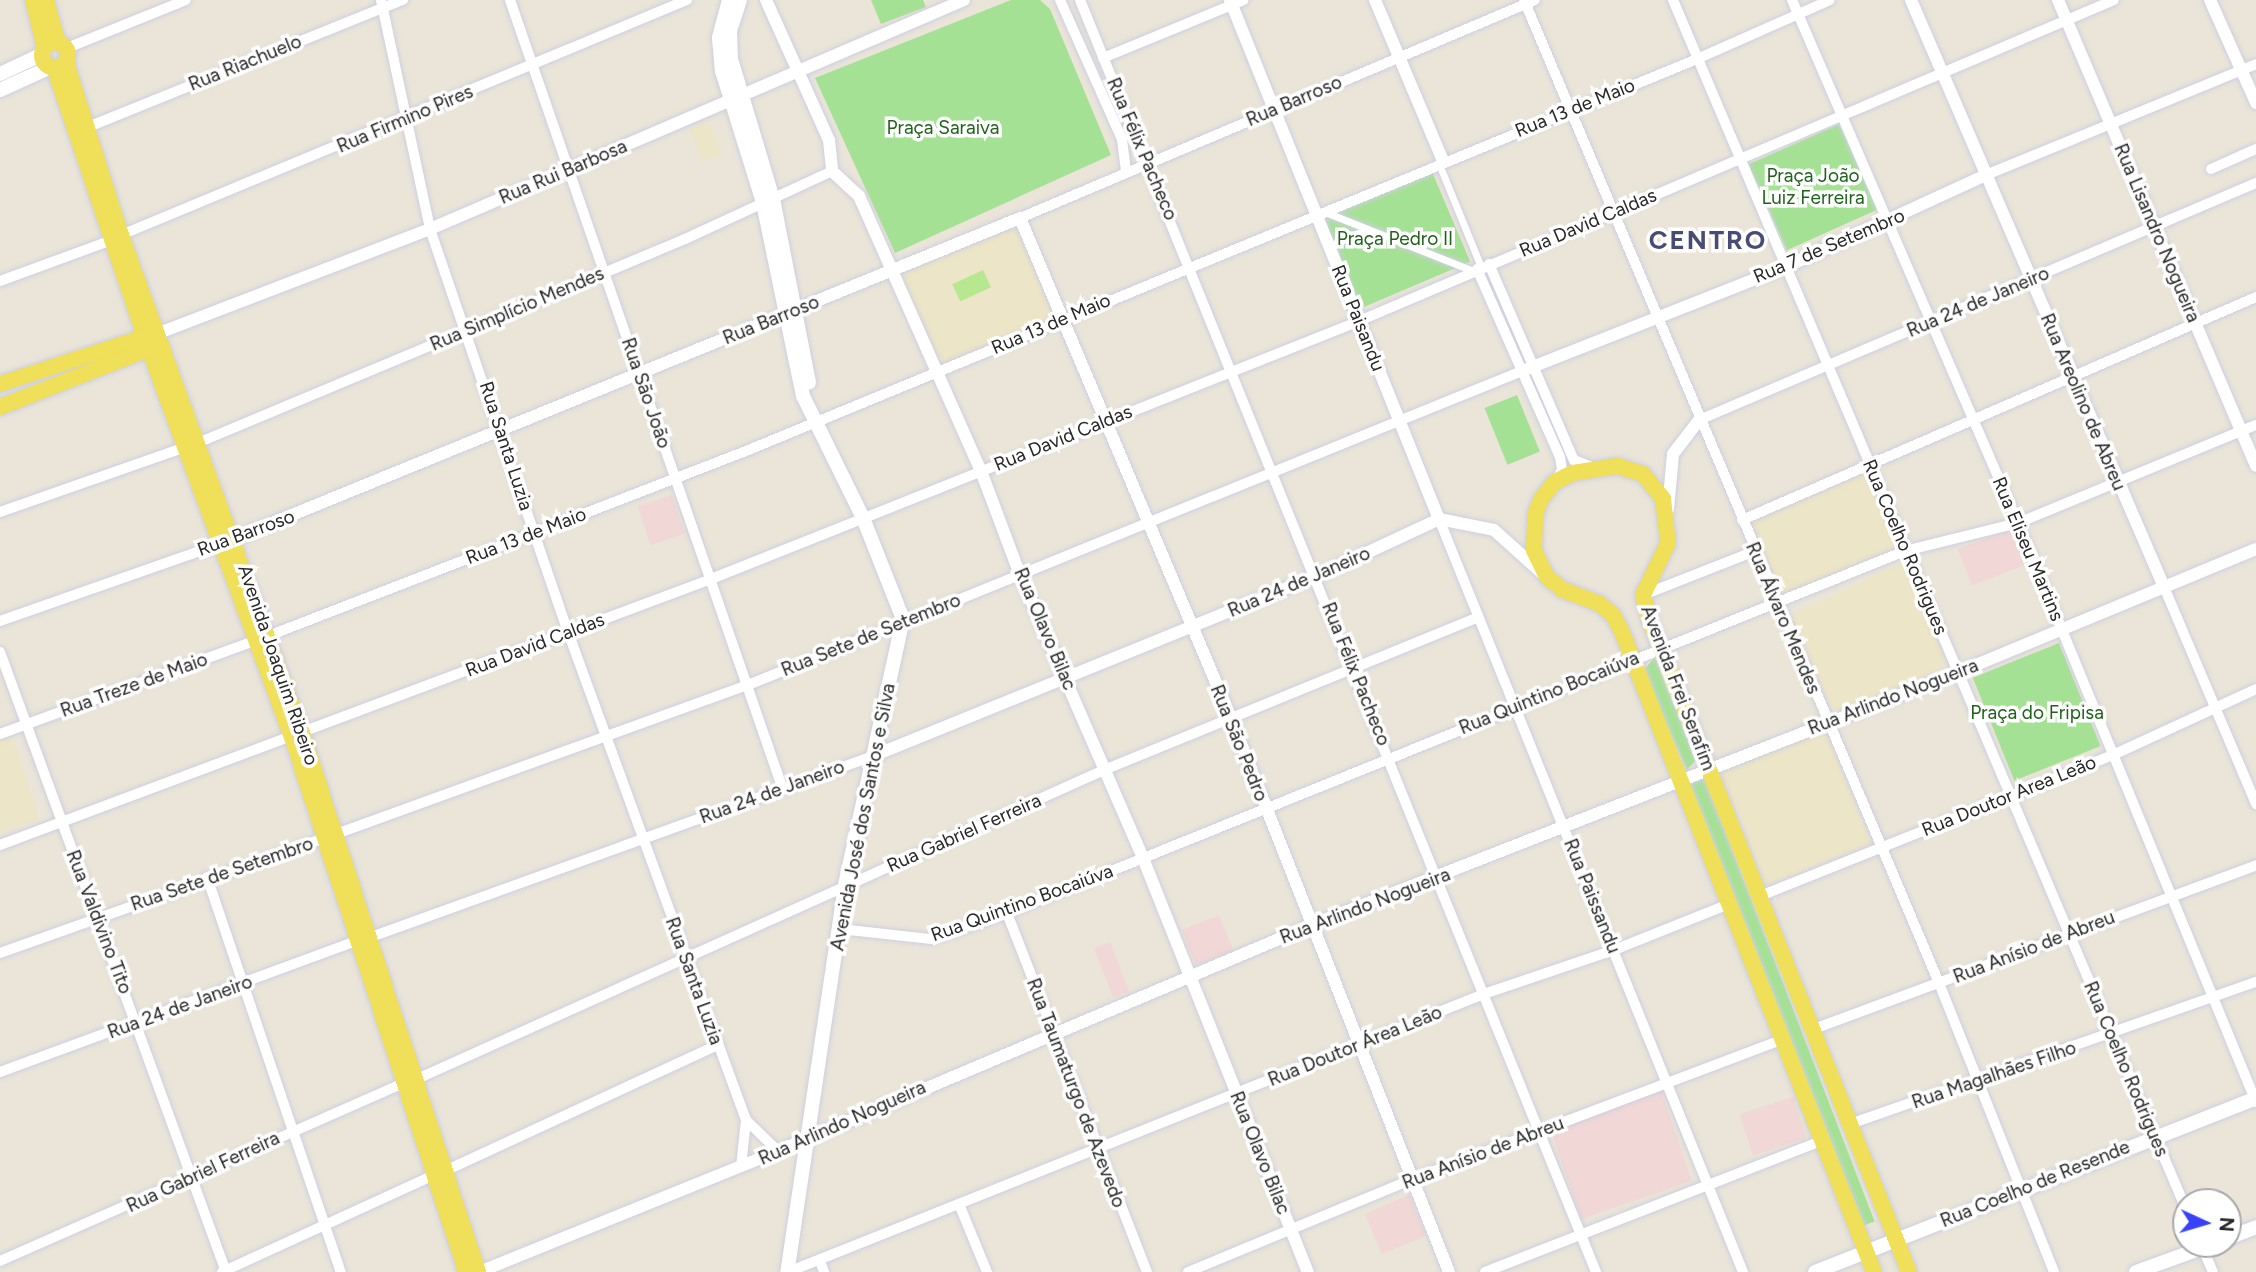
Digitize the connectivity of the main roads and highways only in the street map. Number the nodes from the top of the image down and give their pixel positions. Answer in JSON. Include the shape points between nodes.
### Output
{"nodes":[{"id":1,"x":33,"y":0,"type":"edge"},
{"id":2,"x":46,"y":0,"type":"edge"},
{"id":3,"x":729,"y":0,"type":"edge"},
{"id":4,"x":740,"y":0,"type":"edge"},
{"id":5,"x":55,"y":56,"type":"junction"},
{"id":6,"x":0,"y":74,"type":"edge"},
{"id":7,"x":0,"y":90,"type":"edge"},
{"id":8,"x":737,"y":98,"type":"junction"},
{"id":9,"x":117,"y":237,"type":"junction"},
{"id":10,"x":151,"y":339,"type":"junction"},
{"id":11,"x":0,"y":384,"type":"edge"},
{"id":12,"x":0,"y":407,"type":"edge"},
{"id":13,"x":2255,"y":1099,"type":"edge"},
{"id":14,"x":441,"y":1172,"type":"junction"},
{"id":15,"x":1896,"y":1240,"type":"junction"},
{"id":16,"x":1866,"y":1252,"type":"junction"},
{"id":17,"x":2172,"y":1258,"type":"edge"},
{"id":18,"x":466,"y":1272,"type":"edge"},
{"id":19,"x":479,"y":1272,"type":"edge"},
{"id":20,"x":788,"y":1272,"type":"edge"},
{"id":21,"x":1815,"y":1272,"type":"edge"},
{"id":22,"x":1874,"y":1272,"type":"edge"},
{"id":23,"x":1909,"y":1272,"type":"edge"},
{"id":24,"x":2136,"y":1272,"type":"edge"}],
"edges":[{"from":1,"to":5,"type":"main road","name":"Avenida Joaquim Ribeiro"},
{"from":2,"to":5,"type":"main road","name":"Avenida Joaquim Ribeiro"},
{"from":3,"to":8,"type":"main road","via":[[719,38],[722,71]]},
{"from":4,"to":8,"type":"main road","via":[[729,43]]},
{"from":5,"to":6,"type":"main road"},
{"from":5,"to":7,"type":"main road"},
{"from":5,"to":9,"type":"main road","name":"Avenida Joaquim Ribeiro"},
{"from":5,"to":9,"type":"main road","name":"Avenida Joaquim Ribeiro","via":[[88,127]]},
{"from":8,"to":20,"type":"main road","name":"Avenida José dos Santos e Silva","via":[[768,201],[803,396],[863,517],[903,619],[845,886]]},
{"from":9,"to":10,"type":"main road","name":"Avenida Joaquim Ribeiro"},
{"from":10,"to":11,"type":"main road"},
{"from":10,"to":12,"type":"main road"},
{"from":10,"to":14,"type":"main road","name":"Avenida Joaquim Ribeiro","via":[[194,444],[297,735]]},
{"from":13,"to":15,"type":"main road","name":"Rua Coelho de Resende"},
{"from":14,"to":18,"type":"main road","name":"Avenida Joaquim Ribeiro"},
{"from":14,"to":19,"type":"main road","name":"Avenida Joaquim Ribeiro"},
{"from":15,"to":16,"type":"main road","name":"Rua Coelho de Resende"},
{"from":15,"to":16,"type":"main road","name":"Avenida Frei Serafim","via":[[1643,595],[1662,559],[1669,520],[1663,499],[1643,474],[1617,466],[1591,467],[1555,482],[1541,499],[1532,535],[1534,550],[1547,577],[1613,615]]},
{"from":15,"to":23,"type":"main road","name":"Avenida Frei Serafim"},
{"from":16,"to":21,"type":"main road","name":"Rua Coelho de Resende"},
{"from":16,"to":22,"type":"main road","name":"Avenida Frei Serafim"},
{"from":17,"to":24,"type":"main road"}]}
